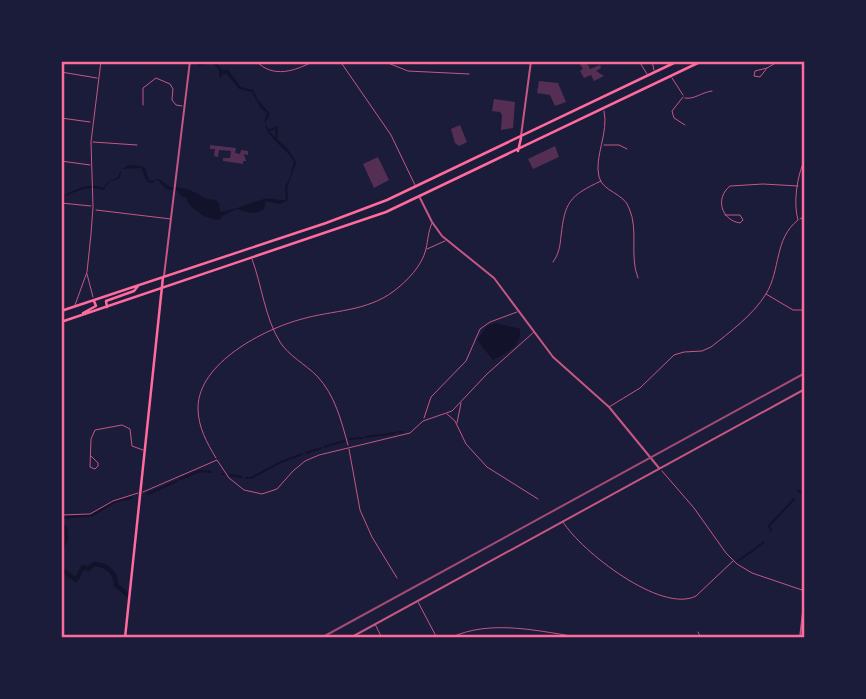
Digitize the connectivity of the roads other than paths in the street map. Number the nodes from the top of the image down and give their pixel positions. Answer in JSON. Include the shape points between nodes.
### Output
{"nodes":[{"id":1,"x":101,"y":61,"type":"edge"},
{"id":2,"x":190,"y":61,"type":"edge"},
{"id":3,"x":256,"y":61,"type":"edge"},
{"id":4,"x":314,"y":61,"type":"edge"},
{"id":5,"x":340,"y":61,"type":"edge"},
{"id":6,"x":383,"y":61,"type":"edge"},
{"id":7,"x":531,"y":61,"type":"edge"},
{"id":8,"x":639,"y":61,"type":"edge"},
{"id":9,"x":652,"y":61,"type":"edge"},
{"id":10,"x":678,"y":61,"type":"edge"},
{"id":11,"x":702,"y":61,"type":"edge"},
{"id":12,"x":779,"y":61,"type":"edge"},
{"id":13,"x":767,"y":68,"type":"dead end"},
{"id":14,"x":61,"y":72,"type":"edge"},
{"id":15,"x":655,"y":72,"type":"junction"},
{"id":16,"x":469,"y":74,"type":"dead end"},
{"id":17,"x":648,"y":76,"type":"junction"},
{"id":18,"x":671,"y":76,"type":"junction"},
{"id":19,"x":98,"y":79,"type":"junction"},
{"id":20,"x":712,"y":91,"type":"dead end"},
{"id":21,"x":683,"y":97,"type":"junction"},
{"id":22,"x":143,"y":105,"type":"dead end"},
{"id":23,"x":185,"y":107,"type":"junction"},
{"id":24,"x":603,"y":109,"type":"junction"},
{"id":25,"x":564,"y":117,"type":"junction"},
{"id":26,"x":61,"y":118,"type":"edge"},
{"id":27,"x":93,"y":122,"type":"junction"},
{"id":28,"x":685,"y":125,"type":"dead end"},
{"id":29,"x":565,"y":128,"type":"junction"},
{"id":30,"x":521,"y":138,"type":"junction"},
{"id":31,"x":91,"y":142,"type":"junction"},
{"id":32,"x":137,"y":145,"type":"dead end"},
{"id":33,"x":602,"y":145,"type":"junction"},
{"id":34,"x":627,"y":149,"type":"dead end"},
{"id":35,"x":518,"y":151,"type":"junction"},
{"id":36,"x":805,"y":159,"type":"edge"},
{"id":37,"x":61,"y":161,"type":"edge"},
{"id":38,"x":91,"y":164,"type":"junction"},
{"id":39,"x":456,"y":169,"type":"junction"},
{"id":40,"x":436,"y":179,"type":"junction"},
{"id":41,"x":459,"y":179,"type":"junction"},
{"id":42,"x":601,"y":181,"type":"junction"},
{"id":43,"x":798,"y":186,"type":"junction"},
{"id":44,"x":416,"y":188,"type":"junction"},
{"id":45,"x":439,"y":188,"type":"junction"},
{"id":46,"x":420,"y":198,"type":"junction"},
{"id":47,"x":61,"y":203,"type":"edge"},
{"id":48,"x":93,"y":208,"type":"junction"},
{"id":49,"x":350,"y":214,"type":"junction"},
{"id":50,"x":725,"y":215,"type":"dead end"},
{"id":51,"x":805,"y":216,"type":"edge"},
{"id":52,"x":171,"y":219,"type":"junction"},
{"id":53,"x":798,"y":220,"type":"junction"},
{"id":54,"x":432,"y":222,"type":"junction"},
{"id":55,"x":326,"y":223,"type":"junction"},
{"id":56,"x":354,"y":225,"type":"junction"},
{"id":57,"x":328,"y":233,"type":"junction"},
{"id":58,"x":447,"y":240,"type":"junction"},
{"id":59,"x":249,"y":249,"type":"junction"},
{"id":60,"x":425,"y":250,"type":"junction"},
{"id":61,"x":233,"y":254,"type":"junction"},
{"id":62,"x":252,"y":259,"type":"junction"},
{"id":63,"x":553,"y":262,"type":"dead end"},
{"id":64,"x":234,"y":265,"type":"junction"},
{"id":65,"x":87,"y":272,"type":"junction"},
{"id":66,"x":163,"y":277,"type":"junction"},
{"id":67,"x":639,"y":278,"type":"dead end"},
{"id":68,"x":138,"y":286,"type":"junction"},
{"id":69,"x":162,"y":289,"type":"junction"},
{"id":70,"x":766,"y":294,"type":"junction"},
{"id":71,"x":94,"y":300,"type":"junction"},
{"id":72,"x":75,"y":307,"type":"junction"},
{"id":73,"x":107,"y":307,"type":"junction"},
{"id":74,"x":805,"y":310,"type":"edge"},
{"id":75,"x":519,"y":311,"type":"junction"},
{"id":76,"x":61,"y":312,"type":"edge"},
{"id":77,"x":78,"y":317,"type":"junction"},
{"id":78,"x":61,"y":323,"type":"edge"},
{"id":79,"x":274,"y":328,"type":"junction"},
{"id":80,"x":534,"y":332,"type":"junction"},
{"id":81,"x":805,"y":389,"type":"edge"},
{"id":82,"x":461,"y":402,"type":"junction"},
{"id":83,"x":609,"y":407,"type":"junction"},
{"id":84,"x":447,"y":414,"type":"junction"},
{"id":85,"x":423,"y":421,"type":"junction"},
{"id":86,"x":457,"y":425,"type":"junction"},
{"id":87,"x":349,"y":447,"type":"junction"},
{"id":88,"x":143,"y":450,"type":"junction"},
{"id":89,"x":91,"y":456,"type":"dead end"},
{"id":90,"x":217,"y":460,"type":"junction"},
{"id":91,"x":660,"y":469,"type":"junction"},
{"id":92,"x":139,"y":493,"type":"junction"},
{"id":93,"x":538,"y":499,"type":"dead end"},
{"id":94,"x":61,"y":515,"type":"edge"},
{"id":95,"x":563,"y":522,"type":"junction"},
{"id":96,"x":733,"y":561,"type":"junction"},
{"id":97,"x":397,"y":578,"type":"dead end"},
{"id":98,"x":805,"y":593,"type":"edge"},
{"id":99,"x":417,"y":601,"type":"junction"},
{"id":100,"x":375,"y":624,"type":"junction"},
{"id":101,"x":698,"y":632,"type":"dead end"},
{"id":102,"x":125,"y":638,"type":"edge"},
{"id":103,"x":350,"y":638,"type":"edge"},
{"id":104,"x":383,"y":638,"type":"edge"},
{"id":105,"x":437,"y":638,"type":"edge"},
{"id":106,"x":450,"y":638,"type":"edge"},
{"id":107,"x":584,"y":638,"type":"edge"},
{"id":108,"x":701,"y":638,"type":"edge"},
{"id":109,"x":800,"y":638,"type":"edge"}],
"edges":[{"from":1,"to":19,"type":"street"},
{"from":2,"to":23,"type":"street"},
{"from":3,"to":4,"type":"street","via":[[278,72]]},
{"from":5,"to":44,"type":"street","via":[[391,135]]},
{"from":6,"to":16,"type":"street","via":[[412,72]]},
{"from":7,"to":30,"type":"street"},
{"from":8,"to":17,"type":"street"},
{"from":9,"to":15,"type":"street"},
{"from":10,"to":15,"type":"main road"},
{"from":11,"to":18,"type":"main road"},
{"from":12,"to":13,"type":"street"},
{"from":14,"to":19,"type":"street"},
{"from":15,"to":17,"type":"main road"},
{"from":17,"to":25,"type":"main road"},
{"from":18,"to":21,"type":"street"},
{"from":18,"to":24,"type":"main road"},
{"from":19,"to":27,"type":"street"},
{"from":20,"to":21,"type":"street"},
{"from":21,"to":28,"type":"street","via":[[672,113]]},
{"from":22,"to":23,"type":"street","via":[[143,88],[156,78],[170,84],[173,102]]},
{"from":23,"to":52,"type":"street"},
{"from":24,"to":29,"type":"main road"},
{"from":24,"to":33,"type":"street"},
{"from":25,"to":29,"type":"main road","via":[[559,125]]},
{"from":25,"to":30,"type":"main road"},
{"from":26,"to":27,"type":"street"},
{"from":27,"to":31,"type":"street"},
{"from":29,"to":35,"type":"main road"},
{"from":30,"to":35,"type":"main road"},
{"from":30,"to":39,"type":"main road"},
{"from":31,"to":32,"type":"street"},
{"from":31,"to":38,"type":"street"},
{"from":33,"to":34,"type":"street"},
{"from":33,"to":42,"type":"street"},
{"from":35,"to":41,"type":"main road"},
{"from":36,"to":43,"type":"street"},
{"from":37,"to":38,"type":"street"},
{"from":38,"to":48,"type":"street"},
{"from":39,"to":40,"type":"main road"},
{"from":39,"to":41,"type":"main road","via":[[454,176]]},
{"from":40,"to":44,"type":"main road"},
{"from":40,"to":45,"type":"main road"},
{"from":41,"to":45,"type":"main road"},
{"from":42,"to":63,"type":"street","via":[[568,203]]},
{"from":42,"to":67,"type":"street","via":[[629,207]]},
{"from":43,"to":50,"type":"street","via":[[730,186],[722,198]]},
{"from":43,"to":53,"type":"street"},
{"from":44,"to":49,"type":"main road"},
{"from":45,"to":46,"type":"main road"},
{"from":46,"to":54,"type":"street"},
{"from":46,"to":56,"type":"main road"},
{"from":47,"to":48,"type":"street"},
{"from":48,"to":52,"type":"street"},
{"from":48,"to":65,"type":"street"},
{"from":49,"to":55,"type":"main road"},
{"from":49,"to":56,"type":"main road"},
{"from":51,"to":53,"type":"street"},
{"from":52,"to":66,"type":"street"},
{"from":53,"to":70,"type":"street","via":[[781,240]]},
{"from":54,"to":58,"type":"street"},
{"from":54,"to":60,"type":"street"},
{"from":55,"to":57,"type":"main road","via":[[331,228]]},
{"from":55,"to":59,"type":"main road"},
{"from":56,"to":57,"type":"main road"},
{"from":57,"to":62,"type":"main road"},
{"from":58,"to":60,"type":"street"},
{"from":58,"to":75,"type":"street","via":[[494,278]]},
{"from":59,"to":61,"type":"main road"},
{"from":59,"to":62,"type":"main road"},
{"from":60,"to":79,"type":"street","via":[[412,274],[382,299]]},
{"from":61,"to":64,"type":"main road"},
{"from":61,"to":66,"type":"main road"},
{"from":62,"to":64,"type":"main road"},
{"from":62,"to":79,"type":"street"},
{"from":64,"to":69,"type":"main road"},
{"from":65,"to":71,"type":"street"},
{"from":65,"to":72,"type":"street"},
{"from":66,"to":68,"type":"main road"},
{"from":66,"to":69,"type":"main road"},
{"from":68,"to":71,"type":"main road"},
{"from":68,"to":73,"type":"main road","via":[[106,301]]},
{"from":69,"to":73,"type":"main road"},
{"from":69,"to":88,"type":"main road"},
{"from":70,"to":74,"type":"street","via":[[793,310]]},
{"from":70,"to":83,"type":"street","via":[[706,350],[674,355],[642,386]]},
{"from":71,"to":72,"type":"main road"},
{"from":71,"to":77,"type":"main road","via":[[95,307]]},
{"from":72,"to":76,"type":"main road"},
{"from":73,"to":77,"type":"main road"},
{"from":75,"to":80,"type":"street"},
{"from":75,"to":85,"type":"street","via":[[480,329],[466,361],[430,397]]},
{"from":77,"to":78,"type":"main road"},
{"from":79,"to":87,"type":"street","via":[[284,346],[327,389]]},
{"from":79,"to":90,"type":"street","via":[[229,356],[202,389],[200,427]]},
{"from":80,"to":82,"type":"street"},
{"from":80,"to":83,"type":"street","via":[[557,362]]},
{"from":81,"to":91,"type":"street"},
{"from":82,"to":84,"type":"street"},
{"from":82,"to":86,"type":"street"},
{"from":83,"to":91,"type":"street"},
{"from":84,"to":85,"type":"street"},
{"from":84,"to":86,"type":"street"},
{"from":85,"to":87,"type":"street","via":[[410,433]]},
{"from":86,"to":93,"type":"street","via":[[466,444],[487,467]]},
{"from":87,"to":90,"type":"street","via":[[305,461],[277,489],[262,494],[239,487]]},
{"from":87,"to":97,"type":"street","via":[[360,510]]},
{"from":88,"to":89,"type":"street","via":[[132,446],[130,429],[122,425],[95,430]]},
{"from":88,"to":92,"type":"main road"},
{"from":90,"to":92,"type":"street"},
{"from":91,"to":95,"type":"street"},
{"from":91,"to":96,"type":"street"},
{"from":92,"to":94,"type":"street","via":[[90,514]]},
{"from":92,"to":102,"type":"main road"},
{"from":95,"to":96,"type":"street","via":[[618,575],[676,599],[696,596]]},
{"from":95,"to":99,"type":"street"},
{"from":96,"to":98,"type":"street"},
{"from":98,"to":109,"type":"street"},
{"from":99,"to":100,"type":"street"},
{"from":99,"to":105,"type":"street"},
{"from":100,"to":103,"type":"street"},
{"from":100,"to":104,"type":"street"},
{"from":101,"to":108,"type":"street"},
{"from":106,"to":107,"type":"street","via":[[491,627]]}]}
